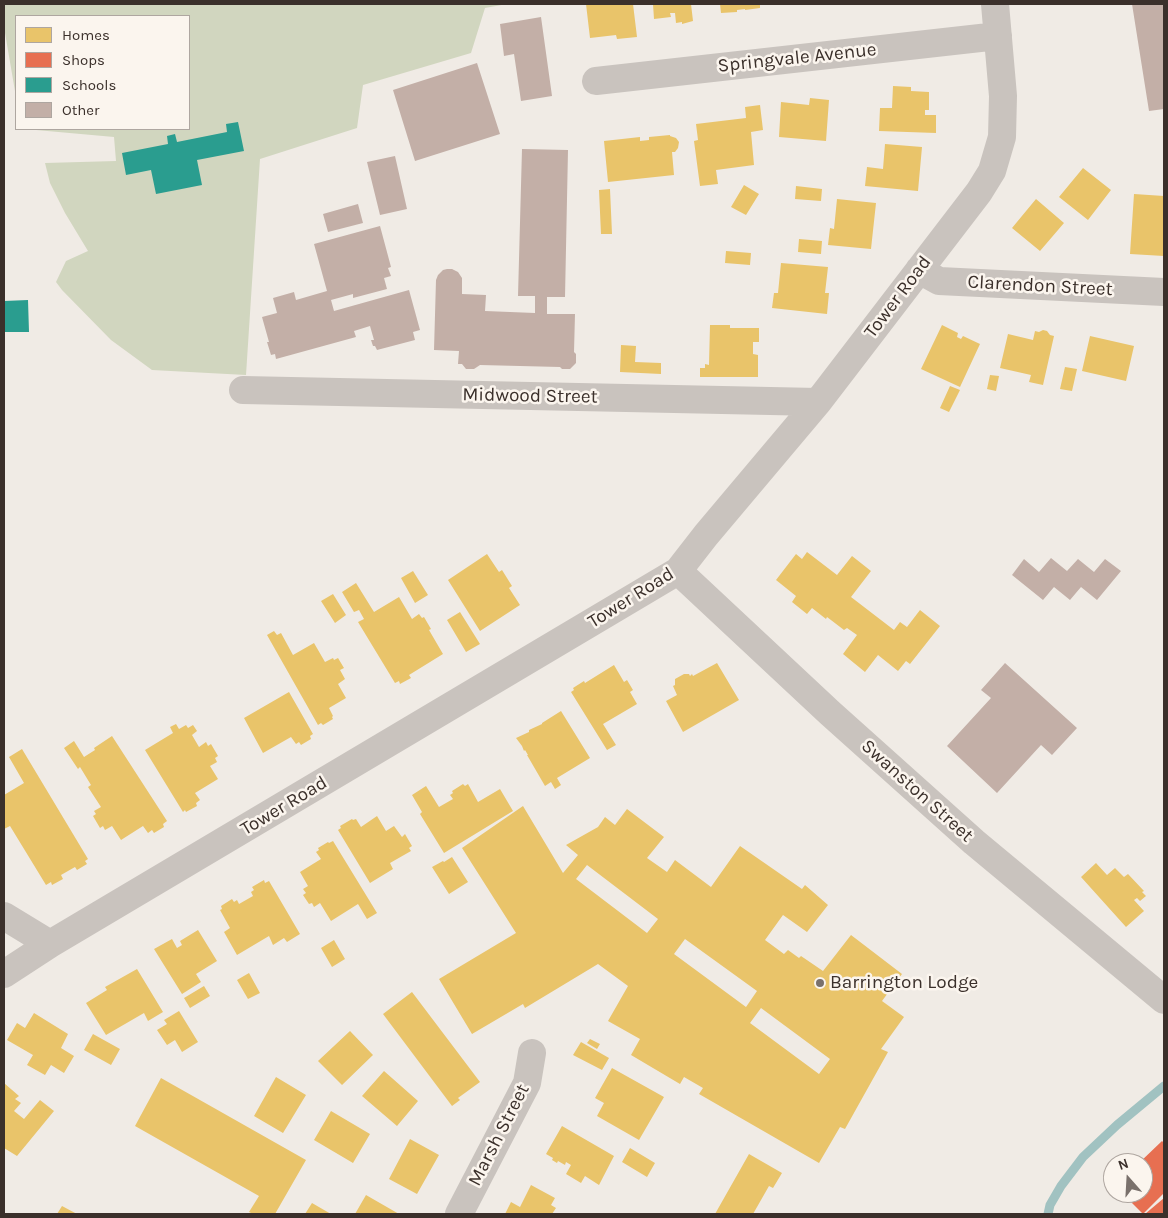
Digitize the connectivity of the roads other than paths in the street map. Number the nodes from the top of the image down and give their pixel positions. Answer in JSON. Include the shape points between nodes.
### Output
{"nodes":[{"id":1,"x":995,"y":4,"type":"edge"},
{"id":2,"x":998,"y":36,"type":"junction"},
{"id":3,"x":596,"y":81,"type":"dead end"},
{"id":4,"x":919,"y":270,"type":"junction"},
{"id":5,"x":1164,"y":292,"type":"edge"},
{"id":6,"x":243,"y":390,"type":"dead end"},
{"id":7,"x":809,"y":412,"type":"junction"},
{"id":8,"x":678,"y":571,"type":"junction"},
{"id":9,"x":4,"y":916,"type":"edge"},
{"id":10,"x":50,"y":944,"type":"junction"},
{"id":11,"x":4,"y":974,"type":"edge"},
{"id":12,"x":1164,"y":1000,"type":"edge"},
{"id":13,"x":532,"y":1053,"type":"dead end"},
{"id":14,"x":459,"y":1214,"type":"edge"}],
"edges":[{"from":1,"to":2,"type":"street","name":"Tower Road"},
{"from":2,"to":3,"type":"street","name":"Springvale Avenue"},
{"from":2,"to":4,"type":"street","name":"Tower Road","via":[[1003,96],[1002,137],[992,171]]},
{"from":4,"to":5,"type":"street","name":"Clarendon Street","via":[[940,281]]},
{"from":4,"to":7,"type":"street","name":"Tower Road"},
{"from":6,"to":7,"type":"street","name":"Midwood Street"},
{"from":7,"to":8,"type":"street","name":"Tower Road"},
{"from":8,"to":10,"type":"street","name":"Tower Road"},
{"from":8,"to":12,"type":"street","name":"Swanston Street","via":[[974,842]]},
{"from":9,"to":10,"type":"street"},
{"from":10,"to":11,"type":"street","name":"Tower Road"},
{"from":13,"to":14,"type":"street","name":"Marsh Street","via":[[527,1083]]}]}
